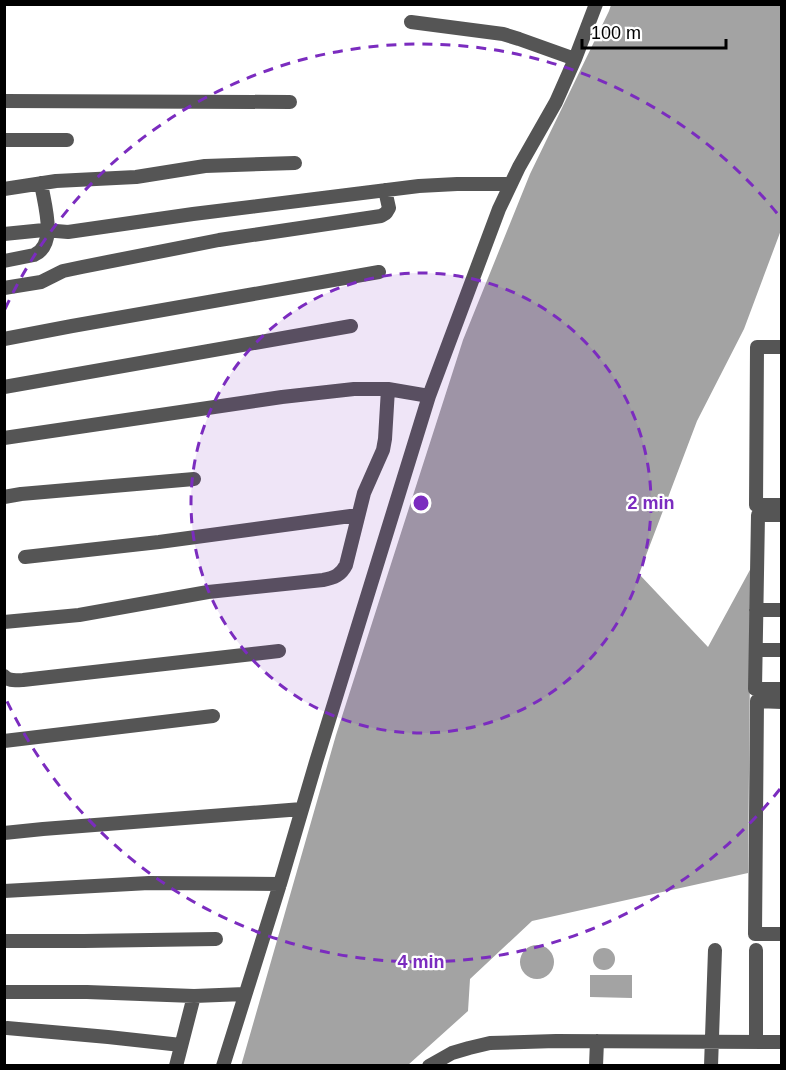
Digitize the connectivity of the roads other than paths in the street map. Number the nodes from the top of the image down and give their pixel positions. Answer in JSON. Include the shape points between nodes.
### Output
{"nodes":[{"id":1,"x":596,"y":4,"type":"edge"},
{"id":2,"x":411,"y":22,"type":"dead end"},
{"id":3,"x":575,"y":59,"type":"junction"},
{"id":4,"x":4,"y":101,"type":"edge"},
{"id":5,"x":290,"y":102,"type":"dead end"},
{"id":6,"x":4,"y":140,"type":"edge"},
{"id":7,"x":67,"y":140,"type":"dead end"},
{"id":8,"x":295,"y":163,"type":"dead end"},
{"id":9,"x":41,"y":183,"type":"junction"},
{"id":10,"x":511,"y":184,"type":"junction"},
{"id":11,"x":4,"y":189,"type":"edge"},
{"id":12,"x":385,"y":190,"type":"junction"},
{"id":13,"x":48,"y":230,"type":"junction"},
{"id":14,"x":4,"y":234,"type":"edge"},
{"id":15,"x":4,"y":261,"type":"edge"},
{"id":16,"x":380,"y":272,"type":"dead end"},
{"id":17,"x":4,"y":288,"type":"edge"},
{"id":18,"x":351,"y":326,"type":"dead end"},
{"id":19,"x":4,"y":339,"type":"edge"},
{"id":20,"x":782,"y":347,"type":"edge"},
{"id":21,"x":4,"y":387,"type":"edge"},
{"id":22,"x":388,"y":389,"type":"junction"},
{"id":23,"x":429,"y":396,"type":"junction"},
{"id":24,"x":4,"y":438,"type":"edge"},
{"id":25,"x":194,"y":479,"type":"dead end"},
{"id":26,"x":4,"y":497,"type":"edge"},
{"id":27,"x":782,"y":505,"type":"edge"},
{"id":28,"x":358,"y":515,"type":"junction"},
{"id":29,"x":782,"y":515,"type":"edge"},
{"id":30,"x":24,"y":557,"type":"dead end"},
{"id":31,"x":756,"y":610,"type":"junction"},
{"id":32,"x":782,"y":610,"type":"edge"},
{"id":33,"x":4,"y":622,"type":"edge"},
{"id":34,"x":756,"y":650,"type":"junction"},
{"id":35,"x":782,"y":650,"type":"edge"},
{"id":36,"x":279,"y":651,"type":"dead end"},
{"id":37,"x":4,"y":676,"type":"edge"},
{"id":38,"x":782,"y":689,"type":"edge"},
{"id":39,"x":782,"y":702,"type":"edge"},
{"id":40,"x":213,"y":716,"type":"dead end"},
{"id":41,"x":4,"y":741,"type":"edge"},
{"id":42,"x":302,"y":809,"type":"junction"},
{"id":43,"x":4,"y":833,"type":"edge"},
{"id":44,"x":280,"y":884,"type":"junction"},
{"id":45,"x":4,"y":891,"type":"edge"},
{"id":46,"x":782,"y":934,"type":"edge"},
{"id":47,"x":216,"y":939,"type":"dead end"},
{"id":48,"x":4,"y":941,"type":"edge"},
{"id":49,"x":715,"y":950,"type":"dead end"},
{"id":50,"x":756,"y":950,"type":"dead end"},
{"id":51,"x":4,"y":992,"type":"edge"},
{"id":52,"x":245,"y":994,"type":"junction"},
{"id":53,"x":194,"y":996,"type":"junction"},
{"id":54,"x":7,"y":1028,"type":"dead end"},
{"id":55,"x":597,"y":1041,"type":"junction"},
{"id":56,"x":711,"y":1041,"type":"junction"},
{"id":57,"x":756,"y":1041,"type":"junction"},
{"id":58,"x":782,"y":1042,"type":"edge"},
{"id":59,"x":182,"y":1045,"type":"junction"},
{"id":60,"x":176,"y":1065,"type":"edge"},
{"id":61,"x":223,"y":1065,"type":"edge"},
{"id":62,"x":429,"y":1065,"type":"edge"},
{"id":63,"x":596,"y":1065,"type":"edge"},
{"id":64,"x":711,"y":1065,"type":"edge"}],
"edges":[{"from":1,"to":3,"type":"street"},
{"from":2,"to":3,"type":"street","via":[[503,34]]},
{"from":3,"to":10,"type":"street"},
{"from":4,"to":5,"type":"street"},
{"from":6,"to":7,"type":"street"},
{"from":8,"to":9,"type":"street","via":[[206,166],[136,177]]},
{"from":9,"to":11,"type":"street"},
{"from":9,"to":13,"type":"street"},
{"from":10,"to":12,"type":"street"},
{"from":10,"to":23,"type":"street"},
{"from":12,"to":13,"type":"street","via":[[68,232]]},
{"from":12,"to":17,"type":"street","via":[[388,208],[381,216],[93,264],[41,282]]},
{"from":13,"to":14,"type":"street"},
{"from":13,"to":15,"type":"street","via":[[38,254]]},
{"from":16,"to":19,"type":"street"},
{"from":18,"to":21,"type":"street"},
{"from":20,"to":27,"type":"street","via":[[758,347],[756,505]]},
{"from":22,"to":23,"type":"street"},
{"from":22,"to":24,"type":"street","via":[[282,397]]},
{"from":22,"to":28,"type":"street","via":[[383,450]]},
{"from":23,"to":42,"type":"street"},
{"from":25,"to":26,"type":"street"},
{"from":28,"to":30,"type":"street"},
{"from":28,"to":33,"type":"street","via":[[346,565],[330,579],[208,592],[79,615]]},
{"from":29,"to":31,"type":"street","via":[[758,515]]},
{"from":31,"to":32,"type":"street"},
{"from":31,"to":34,"type":"street"},
{"from":34,"to":35,"type":"street"},
{"from":34,"to":38,"type":"street","via":[[756,689]]},
{"from":36,"to":37,"type":"street","via":[[12,681]]},
{"from":39,"to":46,"type":"street","via":[[757,701],[755,934]]},
{"from":40,"to":41,"type":"street"},
{"from":42,"to":43,"type":"street"},
{"from":42,"to":44,"type":"street"},
{"from":44,"to":45,"type":"street","via":[[149,883]]},
{"from":44,"to":52,"type":"street"},
{"from":47,"to":48,"type":"street"},
{"from":49,"to":56,"type":"street"},
{"from":50,"to":57,"type":"street"},
{"from":51,"to":53,"type":"street"},
{"from":52,"to":53,"type":"street"},
{"from":52,"to":61,"type":"street"},
{"from":53,"to":59,"type":"street"},
{"from":54,"to":59,"type":"street"},
{"from":55,"to":56,"type":"street"},
{"from":55,"to":62,"type":"street","via":[[490,1043],[452,1053]]},
{"from":55,"to":63,"type":"street"},
{"from":56,"to":57,"type":"street"},
{"from":56,"to":64,"type":"street"},
{"from":57,"to":58,"type":"street"},
{"from":59,"to":60,"type":"street"}]}
